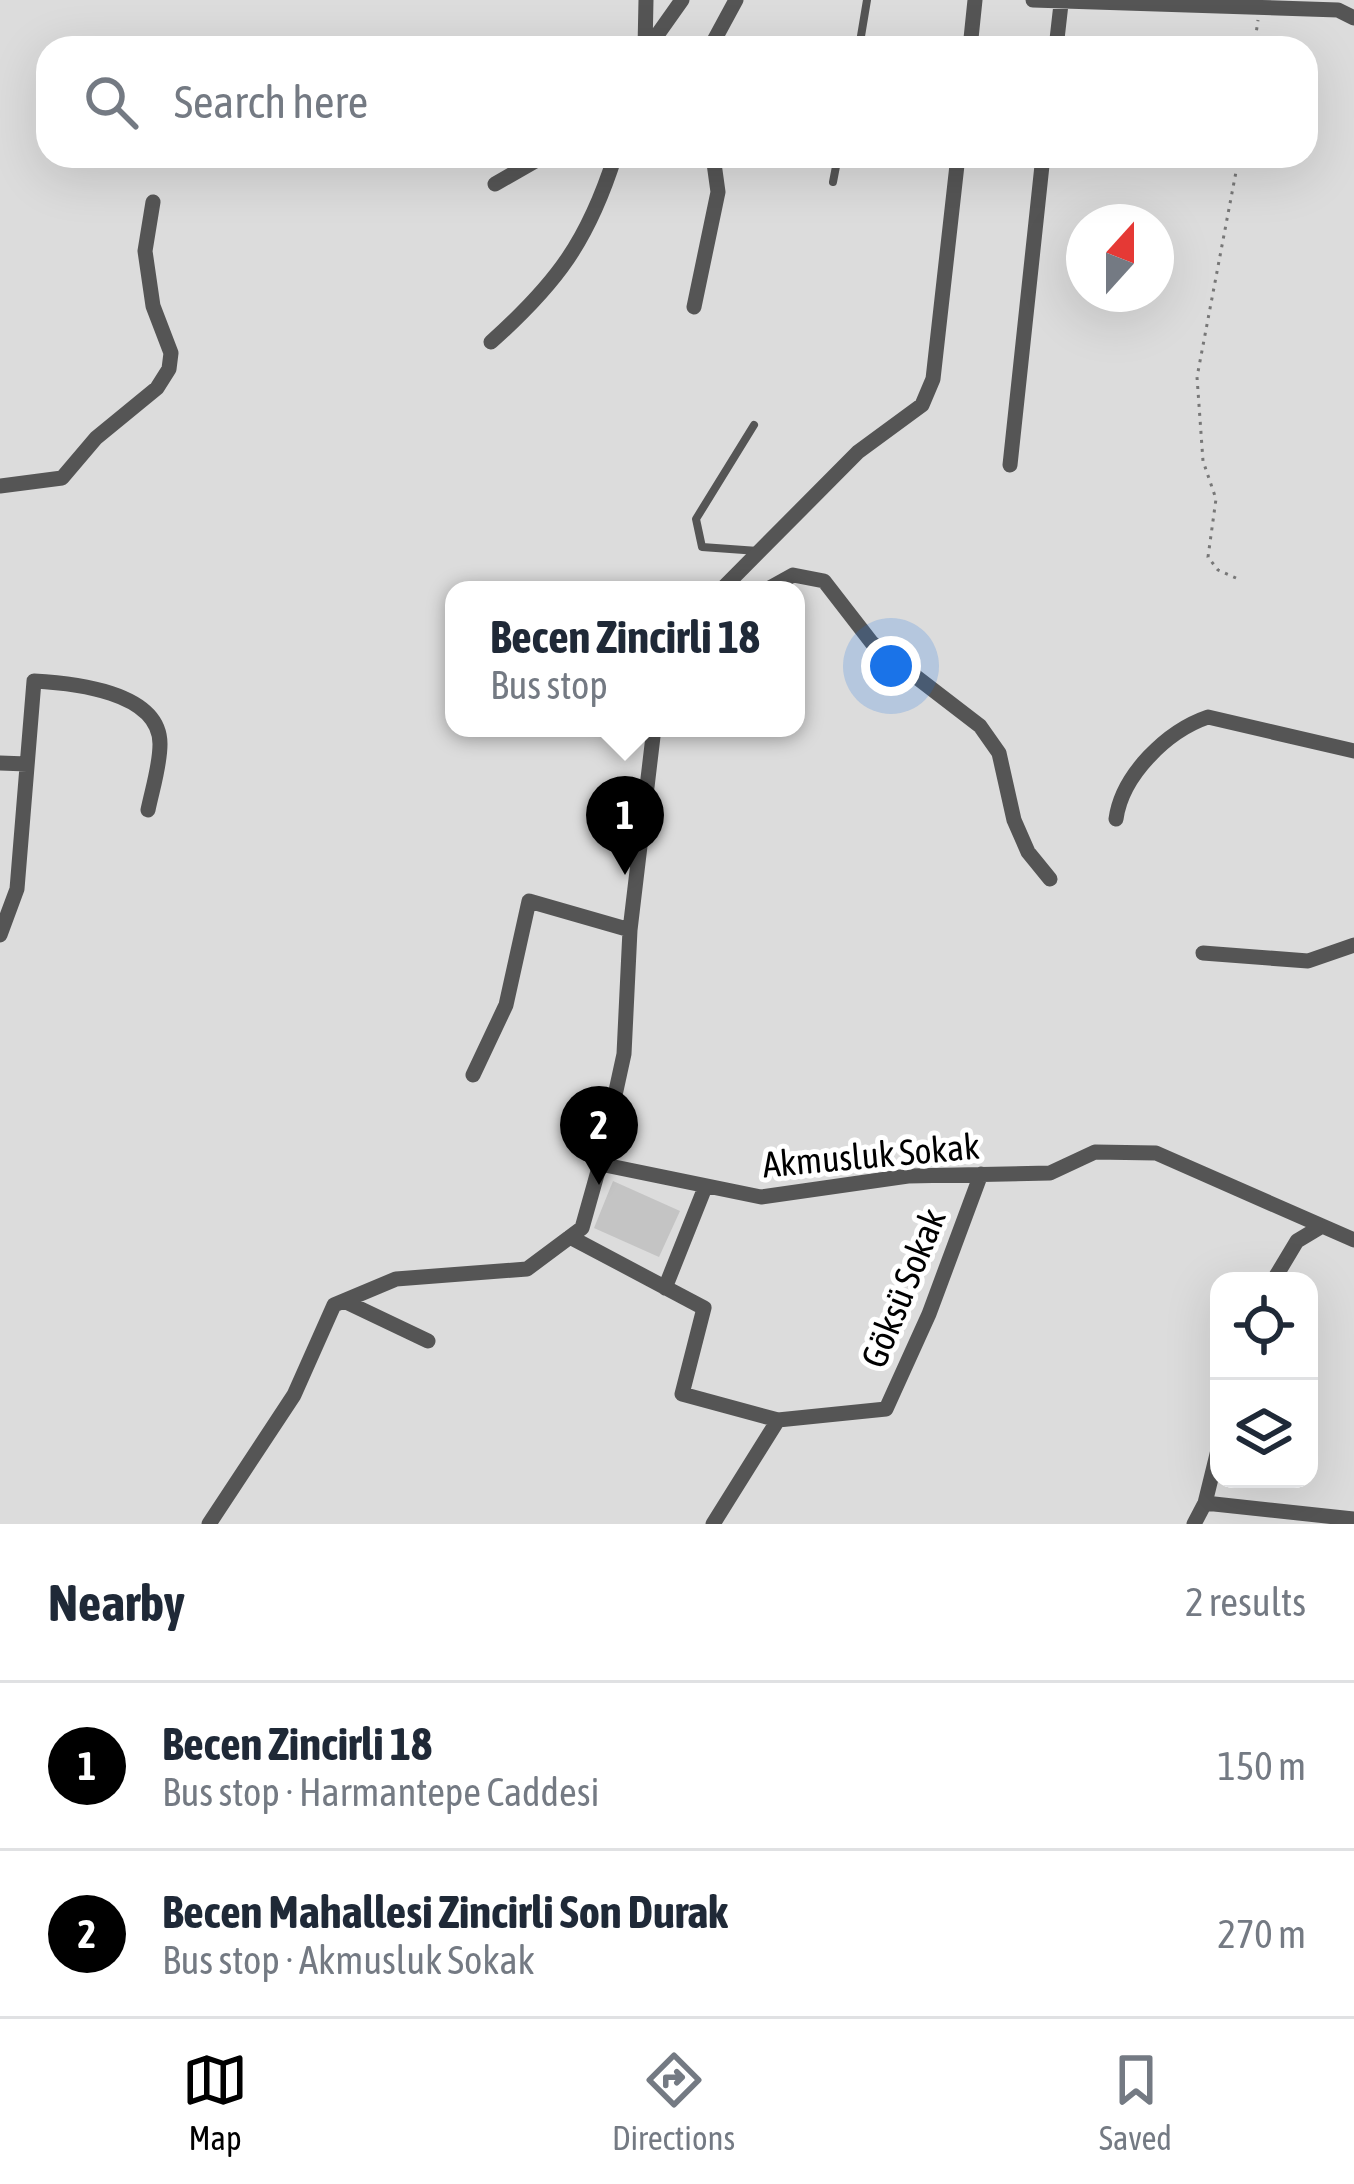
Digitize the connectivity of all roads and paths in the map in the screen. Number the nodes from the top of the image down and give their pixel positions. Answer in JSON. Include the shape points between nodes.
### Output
{"nodes":[{"id":1,"x":646,"y":0,"type":"edge"},
{"id":2,"x":682,"y":0,"type":"edge"},
{"id":3,"x":736,"y":0,"type":"edge"},
{"id":4,"x":867,"y":0,"type":"edge"},
{"id":5,"x":975,"y":0,"type":"edge"},
{"id":6,"x":1033,"y":0,"type":"edge"},
{"id":7,"x":1061,"y":4,"type":"junction"},
{"id":8,"x":1260,"y":8,"type":"junction"},
{"id":9,"x":1354,"y":18,"type":"edge"},
{"id":10,"x":647,"y":36,"type":"edge"},
{"id":11,"x":656,"y":36,"type":"edge"},
{"id":12,"x":716,"y":36,"type":"edge"},
{"id":13,"x":861,"y":36,"type":"edge"},
{"id":14,"x":971,"y":36,"type":"edge"},
{"id":15,"x":1057,"y":36,"type":"edge"},
{"id":16,"x":1256,"y":36,"type":"edge"},
{"id":17,"x":523,"y":168,"type":"edge"},
{"id":18,"x":610,"y":168,"type":"edge"},
{"id":19,"x":715,"y":168,"type":"edge"},
{"id":20,"x":835,"y":168,"type":"edge"},
{"id":21,"x":957,"y":168,"type":"edge"},
{"id":22,"x":1042,"y":168,"type":"edge"},
{"id":23,"x":1237,"y":168,"type":"edge"},
{"id":24,"x":832,"y":182,"type":"dead end"},
{"id":25,"x":495,"y":184,"type":"dead end"},
{"id":26,"x":153,"y":202,"type":"dead end"},
{"id":27,"x":694,"y":307,"type":"dead end"},
{"id":28,"x":491,"y":341,"type":"dead end"},
{"id":29,"x":754,"y":425,"type":"dead end"},
{"id":30,"x":1010,"y":465,"type":"dead end"},
{"id":31,"x":0,"y":486,"type":"edge"},
{"id":32,"x":758,"y":551,"type":"junction"},
{"id":33,"x":1236,"y":578,"type":"dead end"},
{"id":34,"x":730,"y":581,"type":"edge"},
{"id":35,"x":782,"y":581,"type":"edge"},
{"id":36,"x":653,"y":737,"type":"edge"},
{"id":37,"x":1354,"y":752,"type":"edge"},
{"id":38,"x":0,"y":763,"type":"edge"},
{"id":39,"x":27,"y":764,"type":"junction"},
{"id":40,"x":148,"y":810,"type":"dead end"},
{"id":41,"x":1116,"y":819,"type":"dead end"},
{"id":42,"x":1050,"y":879,"type":"dead end"},
{"id":43,"x":630,"y":930,"type":"junction"},
{"id":44,"x":0,"y":935,"type":"edge"},
{"id":45,"x":1354,"y":945,"type":"edge"},
{"id":46,"x":1203,"y":953,"type":"dead end"},
{"id":47,"x":473,"y":1075,"type":"dead end"},
{"id":48,"x":600,"y":1164,"type":"junction"},
{"id":49,"x":981,"y":1174,"type":"junction"},
{"id":50,"x":704,"y":1190,"type":"junction"},
{"id":51,"x":1322,"y":1226,"type":"junction"},
{"id":52,"x":570,"y":1237,"type":"junction"},
{"id":53,"x":1354,"y":1240,"type":"edge"},
{"id":54,"x":1278,"y":1272,"type":"edge"},
{"id":55,"x":664,"y":1288,"type":"junction"},
{"id":56,"x":344,"y":1301,"type":"junction"},
{"id":57,"x":428,"y":1341,"type":"dead end"},
{"id":58,"x":778,"y":1420,"type":"junction"},
{"id":59,"x":1210,"y":1483,"type":"edge"},
{"id":60,"x":1205,"y":1503,"type":"junction"},
{"id":61,"x":1354,"y":1519,"type":"edge"},
{"id":62,"x":208,"y":1524,"type":"edge"},
{"id":63,"x":712,"y":1524,"type":"edge"},
{"id":64,"x":1194,"y":1524,"type":"edge"}],
"edges":[{"from":1,"to":10,"type":"street"},
{"from":2,"to":11,"type":"street"},
{"from":3,"to":12,"type":"street"},
{"from":4,"to":13,"type":"lane"},
{"from":5,"to":14,"type":"street"},
{"from":6,"to":7,"type":"street"},
{"from":7,"to":8,"type":"street"},
{"from":7,"to":15,"type":"street"},
{"from":8,"to":9,"type":"street","via":[[1338,10]]},
{"from":8,"to":16,"type":"path"},
{"from":17,"to":25,"type":"street"},
{"from":18,"to":28,"type":"street","via":[[578,249]]},
{"from":19,"to":27,"type":"street","via":[[718,192]]},
{"from":20,"to":24,"type":"lane"},
{"from":21,"to":32,"type":"street","via":[[933,379],[922,405],[858,452]]},
{"from":22,"to":30,"type":"street"},
{"from":23,"to":33,"type":"path","via":[[1197,377],[1203,461],[1216,499],[1208,557]]},
{"from":26,"to":31,"type":"street","via":[[145,251],[171,353],[166,376],[62,478]]},
{"from":29,"to":32,"type":"lane","via":[[695,519],[702,547]]},
{"from":32,"to":34,"type":"street"},
{"from":35,"to":42,"type":"street","via":[[824,580],[872,643],[980,727],[1000,753],[1028,852]]},
{"from":36,"to":43,"type":"street"},
{"from":37,"to":41,"type":"street","via":[[1208,717],[1134,774]]},
{"from":38,"to":39,"type":"street"},
{"from":39,"to":40,"type":"street","via":[[34,681],[78,683],[120,698],[146,715],[160,741]]},
{"from":39,"to":44,"type":"street","via":[[16,889]]},
{"from":43,"to":47,"type":"street","via":[[529,901],[506,1005]]},
{"from":43,"to":48,"type":"street","via":[[624,1054]]},
{"from":45,"to":46,"type":"street","via":[[1308,962]]},
{"from":48,"to":50,"type":"street","name":"Akmusluk Sokak"},
{"from":48,"to":52,"type":"street","via":[[581,1228]]},
{"from":49,"to":50,"type":"street","name":"Akmusluk Sokak","via":[[761,1197]]},
{"from":49,"to":51,"type":"street","name":"Akmusluk Sokak","via":[[1050,1173],[1094,1152],[1156,1153]]},
{"from":49,"to":58,"type":"street","name":"Göksü Sokak","via":[[886,1409]]},
{"from":50,"to":55,"type":"street"},
{"from":51,"to":53,"type":"street","name":"Akmusluk Sokak"},
{"from":51,"to":54,"type":"street","via":[[1297,1241]]},
{"from":52,"to":55,"type":"street"},
{"from":52,"to":56,"type":"street","via":[[527,1269],[396,1279]]},
{"from":55,"to":58,"type":"street","via":[[704,1308],[682,1394]]},
{"from":56,"to":57,"type":"street"},
{"from":56,"to":62,"type":"street","via":[[334,1305],[294,1395]]},
{"from":58,"to":63,"type":"street"},
{"from":59,"to":60,"type":"street"},
{"from":60,"to":61,"type":"street"},
{"from":60,"to":64,"type":"street"}]}
